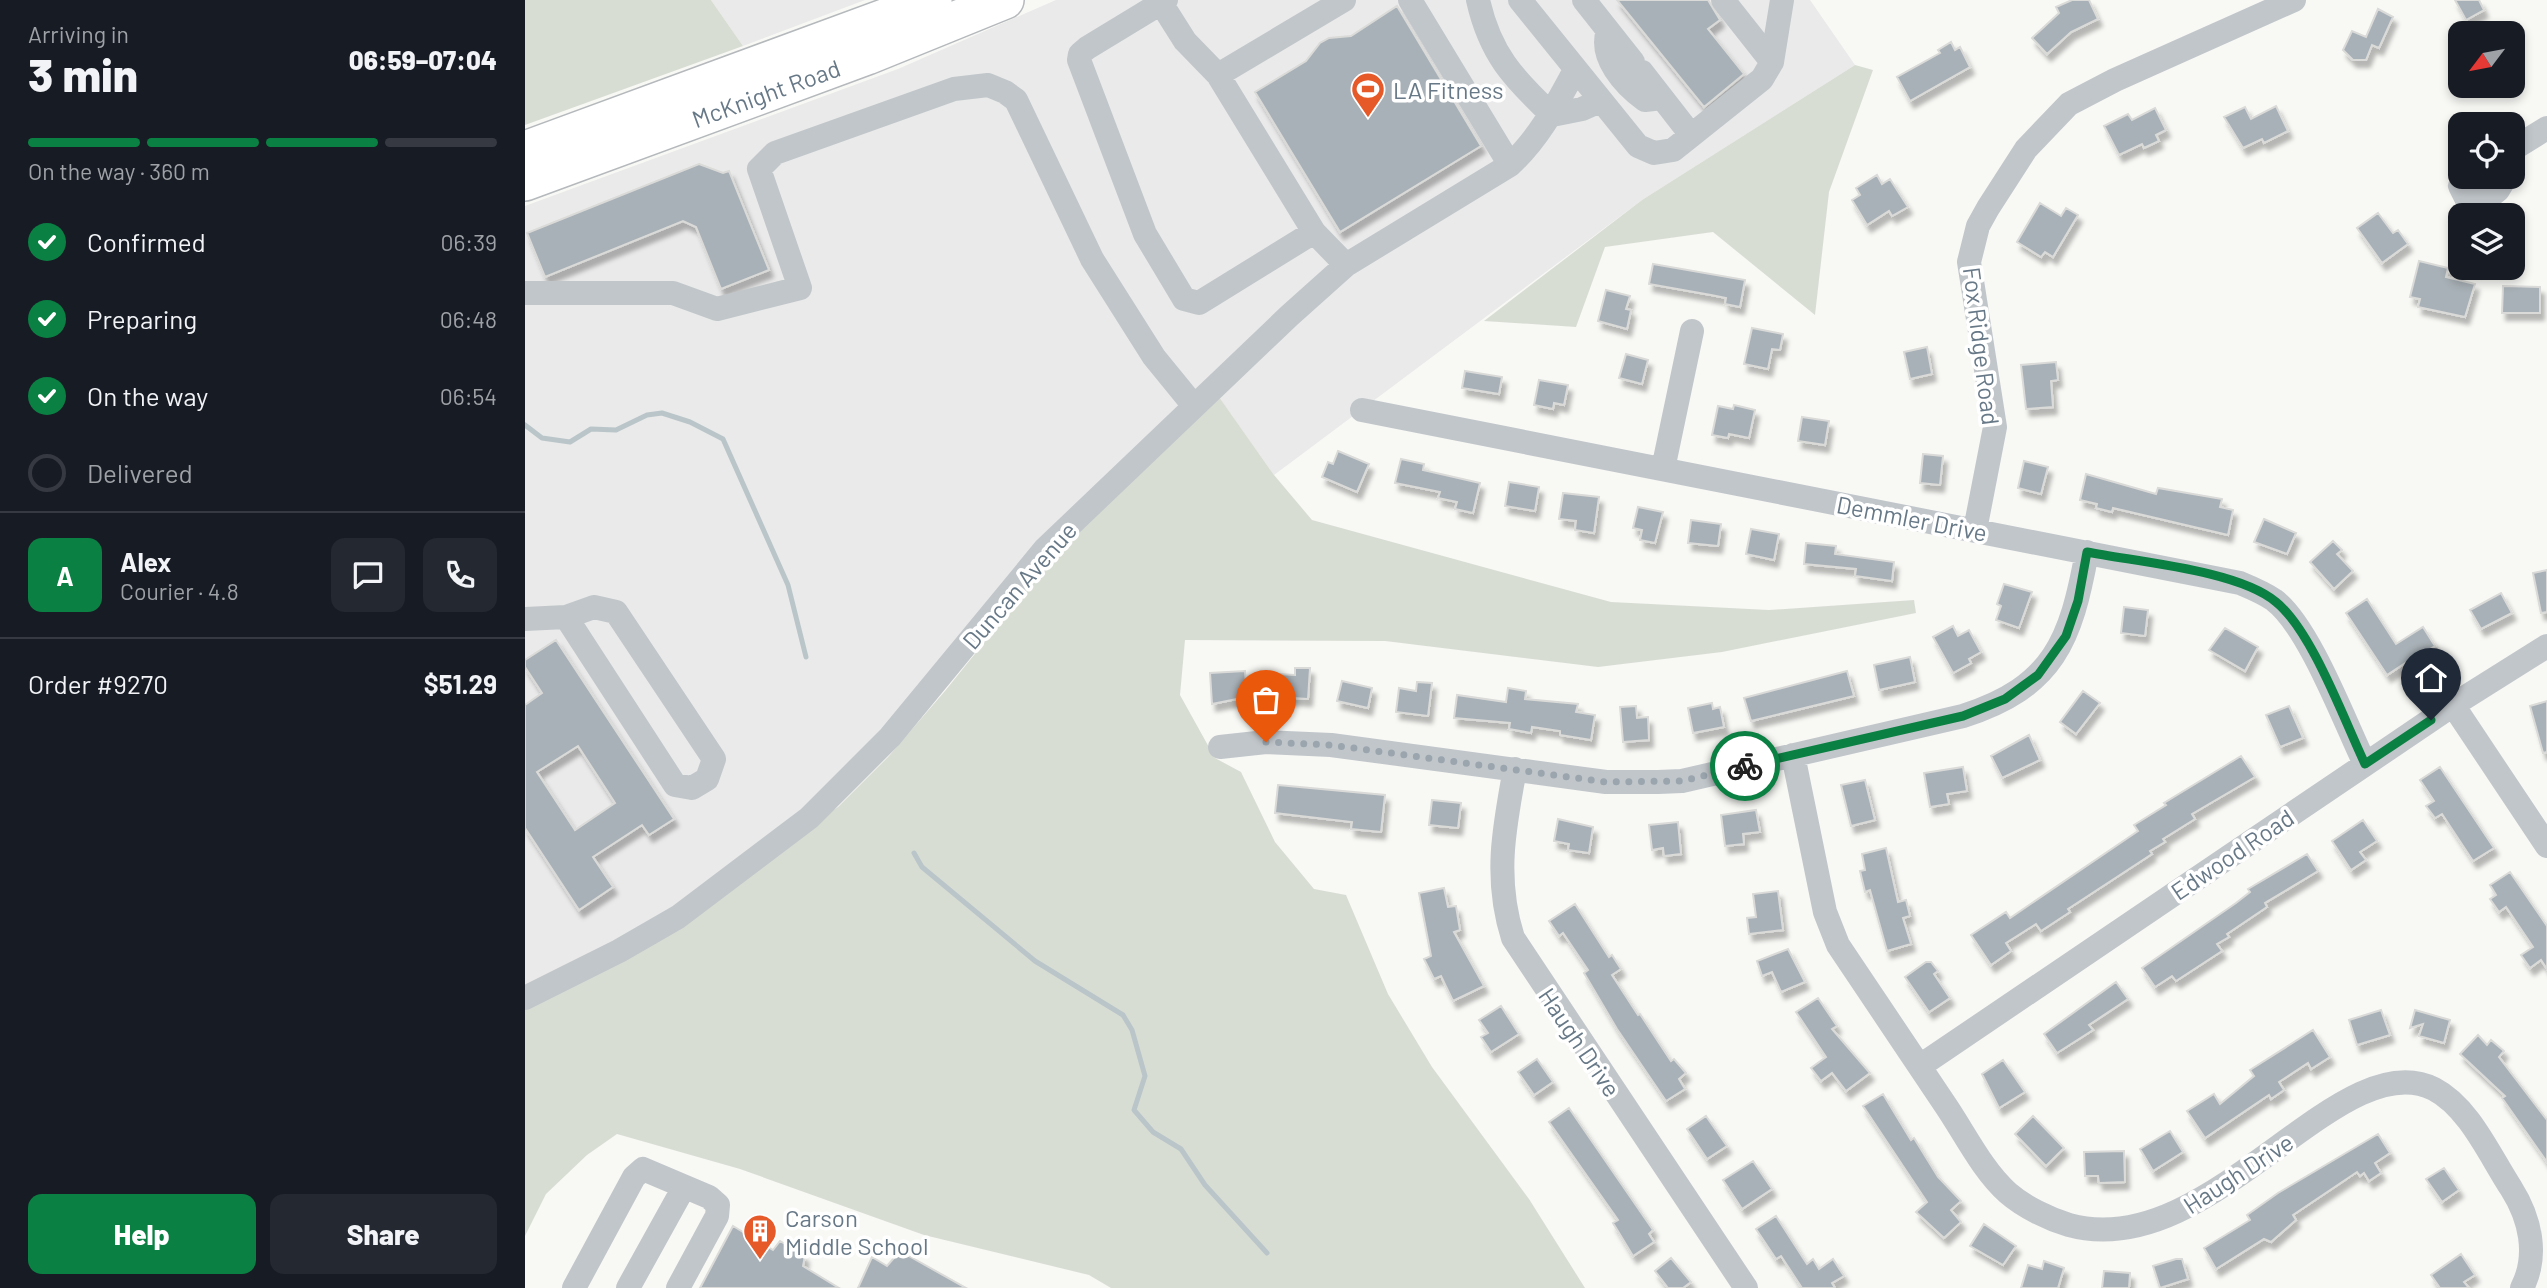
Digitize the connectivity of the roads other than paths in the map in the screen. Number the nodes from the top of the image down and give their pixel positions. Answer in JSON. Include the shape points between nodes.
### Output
{"nodes":[{"id":1,"x":933,"y":0,"type":"edge"},
{"id":2,"x":1005,"y":0,"type":"edge"},
{"id":3,"x":1344,"y":0,"type":"edge"},
{"id":4,"x":1410,"y":0,"type":"edge"},
{"id":5,"x":1478,"y":0,"type":"edge"},
{"id":6,"x":1520,"y":0,"type":"edge"},
{"id":7,"x":1584,"y":0,"type":"edge"},
{"id":8,"x":1723,"y":0,"type":"edge"},
{"id":9,"x":1782,"y":0,"type":"edge"},
{"id":10,"x":2294,"y":0,"type":"edge"},
{"id":11,"x":1164,"y":2,"type":"edge"},
{"id":12,"x":1608,"y":31,"type":"junction"},
{"id":13,"x":1772,"y":62,"type":"junction"},
{"id":14,"x":1575,"y":69,"type":"junction"},
{"id":15,"x":1218,"y":75,"type":"junction"},
{"id":16,"x":1662,"y":98,"type":"junction"},
{"id":17,"x":1600,"y":101,"type":"junction"},
{"id":18,"x":1552,"y":115,"type":"junction"},
{"id":19,"x":2547,"y":128,"type":"edge"},
{"id":20,"x":1691,"y":135,"type":"junction"},
{"id":21,"x":2525,"y":142,"type":"edge"},
{"id":22,"x":525,"y":150,"type":"edge"},
{"id":23,"x":1510,"y":165,"type":"junction"},
{"id":24,"x":525,"y":182,"type":"edge"},
{"id":25,"x":2461,"y":189,"type":"edge"},
{"id":26,"x":2499,"y":189,"type":"edge"},
{"id":27,"x":1314,"y":232,"type":"junction"},
{"id":28,"x":1346,"y":265,"type":"junction"},
{"id":29,"x":525,"y":293,"type":"edge"},
{"id":30,"x":1692,"y":331,"type":"dead end"},
{"id":31,"x":1194,"y":406,"type":"junction"},
{"id":32,"x":1362,"y":410,"type":"dead end"},
{"id":33,"x":1663,"y":469,"type":"junction"},
{"id":34,"x":1975,"y":530,"type":"junction"},
{"id":35,"x":2087,"y":552,"type":"junction"},
{"id":36,"x":566,"y":617,"type":"junction"},
{"id":37,"x":525,"y":619,"type":"edge"},
{"id":38,"x":2547,"y":646,"type":"edge"},
{"id":39,"x":2453,"y":705,"type":"junction"},
{"id":40,"x":1220,"y":747,"type":"dead end"},
{"id":41,"x":1793,"y":755,"type":"junction"},
{"id":42,"x":2365,"y":764,"type":"junction"},
{"id":43,"x":1515,"y":769,"type":"junction"},
{"id":44,"x":2547,"y":846,"type":"edge"},
{"id":45,"x":525,"y":998,"type":"edge"},
{"id":46,"x":1920,"y":1066,"type":"junction"},
{"id":47,"x":684,"y":1186,"type":"junction"},
{"id":48,"x":574,"y":1288,"type":"edge"},
{"id":49,"x":628,"y":1288,"type":"edge"},
{"id":50,"x":678,"y":1288,"type":"edge"},
{"id":51,"x":1746,"y":1288,"type":"edge"},
{"id":52,"x":2522,"y":1288,"type":"edge"}],
"edges":[{"from":1,"to":22,"type":"highway","name":"McKnight Road"},
{"from":2,"to":24,"type":"highway","name":"McKnight Road"},
{"from":3,"to":15,"type":"street"},
{"from":4,"to":23,"type":"street"},
{"from":5,"to":18,"type":"street","via":[[1492,47]]},
{"from":6,"to":14,"type":"street"},
{"from":7,"to":12,"type":"street"},
{"from":8,"to":13,"type":"street"},
{"from":9,"to":13,"type":"street"},
{"from":10,"to":34,"type":"street","name":"Fox Ridge Road","via":[[2069,104],[2026,149],[1988,208],[1969,262],[1995,427]]},
{"from":11,"to":15,"type":"street","via":[[1185,41]]},
{"from":11,"to":27,"type":"street","via":[[1087,48],[1079,60],[1145,234],[1184,299],[1199,303]]},
{"from":12,"to":16,"type":"street"},
{"from":12,"to":16,"type":"street","via":[[1604,43],[1608,59],[1636,94],[1645,100]]},
{"from":13,"to":20,"type":"street","via":[[1762,79]]},
{"from":14,"to":17,"type":"street"},
{"from":14,"to":18,"type":"street","name":"Duncan Avenue"},
{"from":15,"to":27,"type":"street"},
{"from":16,"to":20,"type":"street"},
{"from":17,"to":18,"type":"street"},
{"from":17,"to":20,"type":"street","via":[[1638,146],[1654,153],[1673,149]]},
{"from":18,"to":23,"type":"street","name":"Duncan Avenue"},
{"from":19,"to":21,"type":"street"},
{"from":23,"to":28,"type":"street","name":"Duncan Avenue"},
{"from":25,"to":26,"type":"street","via":[[2466,198],[2484,201]]},
{"from":27,"to":28,"type":"street"},
{"from":28,"to":31,"type":"street","name":"Duncan Avenue"},
{"from":29,"to":31,"type":"street","via":[[673,293],[717,309],[800,288],[759,169],[775,153],[954,89],[988,85],[1016,100],[1092,259],[1154,357]]},
{"from":30,"to":33,"type":"street"},
{"from":31,"to":45,"type":"street","name":"Duncan Avenue","via":[[1045,549],[890,737],[809,818],[678,917]]},
{"from":32,"to":33,"type":"street","name":"Demmler Drive"},
{"from":33,"to":34,"type":"street","name":"Demmler Drive"},
{"from":34,"to":35,"type":"street","name":"Demmler Drive"},
{"from":35,"to":41,"type":"street","via":[[2066,636],[2038,675],[2022,688],[1989,708],[1963,716]]},
{"from":35,"to":42,"type":"street","name":"Demmler Drive","via":[[2223,578],[2275,601],[2302,636]]},
{"from":36,"to":36,"type":"street","via":[[675,785],[692,788],[707,779],[714,759],[616,612],[594,607]]},
{"from":36,"to":37,"type":"street"},
{"from":38,"to":39,"type":"street","name":"Edwood Road"},
{"from":39,"to":42,"type":"street","name":"Edwood Road"},
{"from":39,"to":44,"type":"street"},
{"from":40,"to":43,"type":"street","via":[[1266,742],[1331,745]]},
{"from":41,"to":43,"type":"street","via":[[1682,781],[1606,782]]},
{"from":41,"to":46,"type":"street","name":"Haugh Drive","via":[[1825,912],[1838,945]]},
{"from":42,"to":46,"type":"street","name":"Edwood Road"},
{"from":43,"to":51,"type":"street","name":"Haugh Drive","via":[[1500,866],[1502,902],[1513,938]]},
{"from":46,"to":52,"type":"street","name":"Haugh Drive","via":[[2008,1193],[2068,1224],[2106,1229],[2151,1223],[2195,1204],[2371,1087],[2404,1081],[2435,1089],[2470,1124],[2525,1212],[2531,1246]]},
{"from":47,"to":48,"type":"street","via":[[643,1169],[634,1177]]},
{"from":47,"to":49,"type":"street"},
{"from":47,"to":50,"type":"street","via":[[718,1205],[717,1216]]}]}
